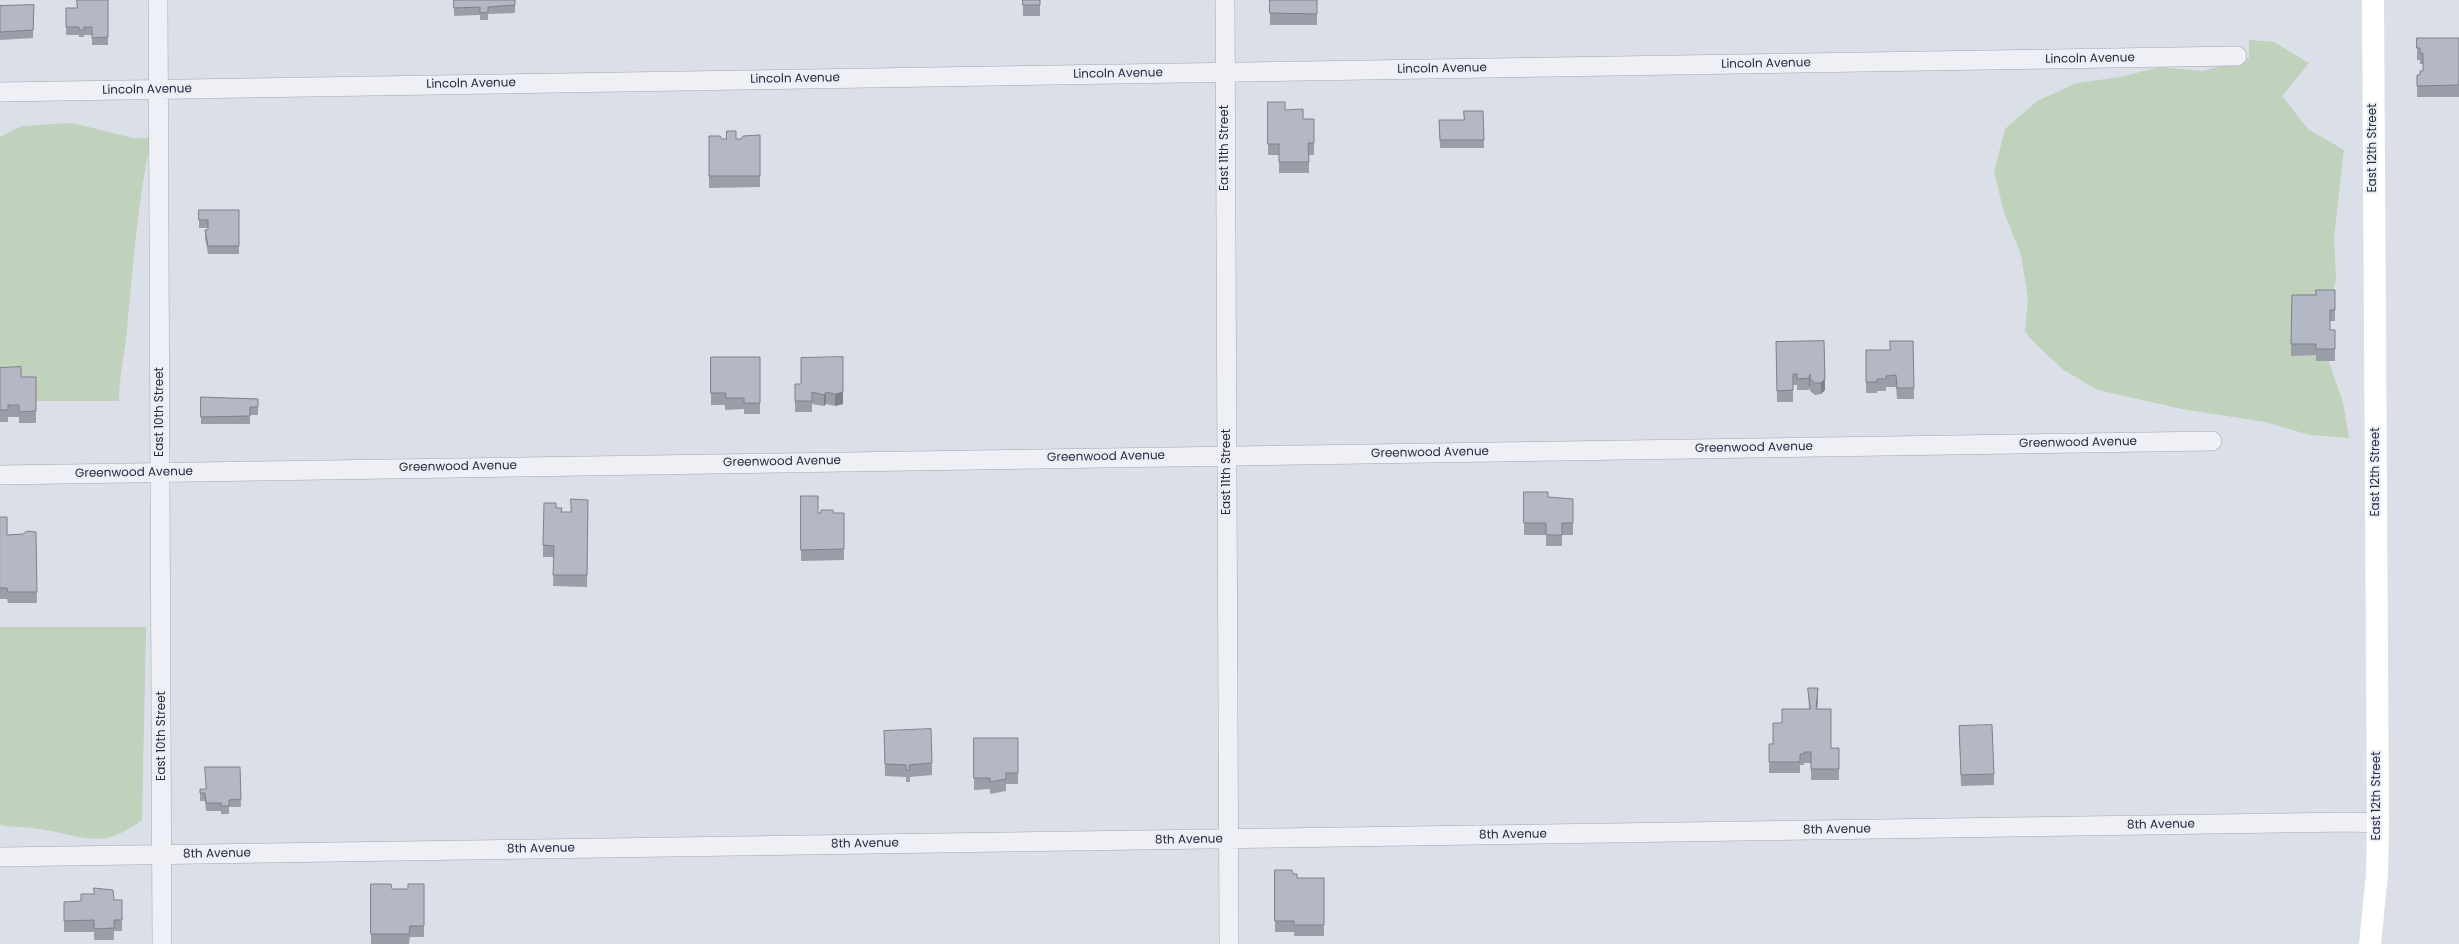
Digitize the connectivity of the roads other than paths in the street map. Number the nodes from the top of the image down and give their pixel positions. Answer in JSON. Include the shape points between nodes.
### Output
{"nodes":[{"id":1,"x":158,"y":0,"type":"edge"},
{"id":2,"x":1225,"y":0,"type":"edge"},
{"id":3,"x":2373,"y":0,"type":"edge"},
{"id":4,"x":2237,"y":56,"type":"dead end"},
{"id":5,"x":1225,"y":73,"type":"junction"},
{"id":6,"x":158,"y":90,"type":"junction"},
{"id":7,"x":0,"y":92,"type":"edge"},
{"id":8,"x":2212,"y":441,"type":"dead end"},
{"id":9,"x":1227,"y":456,"type":"junction"},
{"id":10,"x":160,"y":472,"type":"junction"},
{"id":11,"x":0,"y":475,"type":"edge"},
{"id":12,"x":2378,"y":823,"type":"junction"},
{"id":13,"x":1228,"y":839,"type":"junction"},
{"id":14,"x":162,"y":855,"type":"junction"},
{"id":15,"x":0,"y":857,"type":"edge"},
{"id":16,"x":162,"y":944,"type":"edge"},
{"id":17,"x":1229,"y":944,"type":"edge"},
{"id":18,"x":2370,"y":944,"type":"edge"}],
"edges":[{"from":1,"to":6,"type":"street","name":"East 10th Street"},
{"from":2,"to":5,"type":"street","name":"East 11th Street"},
{"from":3,"to":12,"type":"street","name":"East 12th Street"},
{"from":4,"to":5,"type":"street","name":"Lincoln Avenue"},
{"from":5,"to":6,"type":"street","name":"Lincoln Avenue"},
{"from":5,"to":9,"type":"street","name":"East 11th Street"},
{"from":6,"to":7,"type":"street","name":"Lincoln Avenue"},
{"from":6,"to":10,"type":"street","name":"East 10th Street"},
{"from":8,"to":9,"type":"street","name":"Greenwood Avenue"},
{"from":9,"to":10,"type":"street","name":"Greenwood Avenue"},
{"from":9,"to":13,"type":"street","name":"East 11th Street"},
{"from":10,"to":11,"type":"street","name":"Greenwood Avenue"},
{"from":10,"to":14,"type":"street","name":"East 10th Street"},
{"from":12,"to":13,"type":"street","name":"8th Avenue"},
{"from":12,"to":18,"type":"street","name":"East 12th Street","via":[[2377,881]]},
{"from":13,"to":14,"type":"street","name":"8th Avenue"},
{"from":13,"to":17,"type":"street","name":"East 11th Street"},
{"from":14,"to":15,"type":"street","name":"8th Avenue"},
{"from":14,"to":16,"type":"street","name":"East 10th Street"}]}
